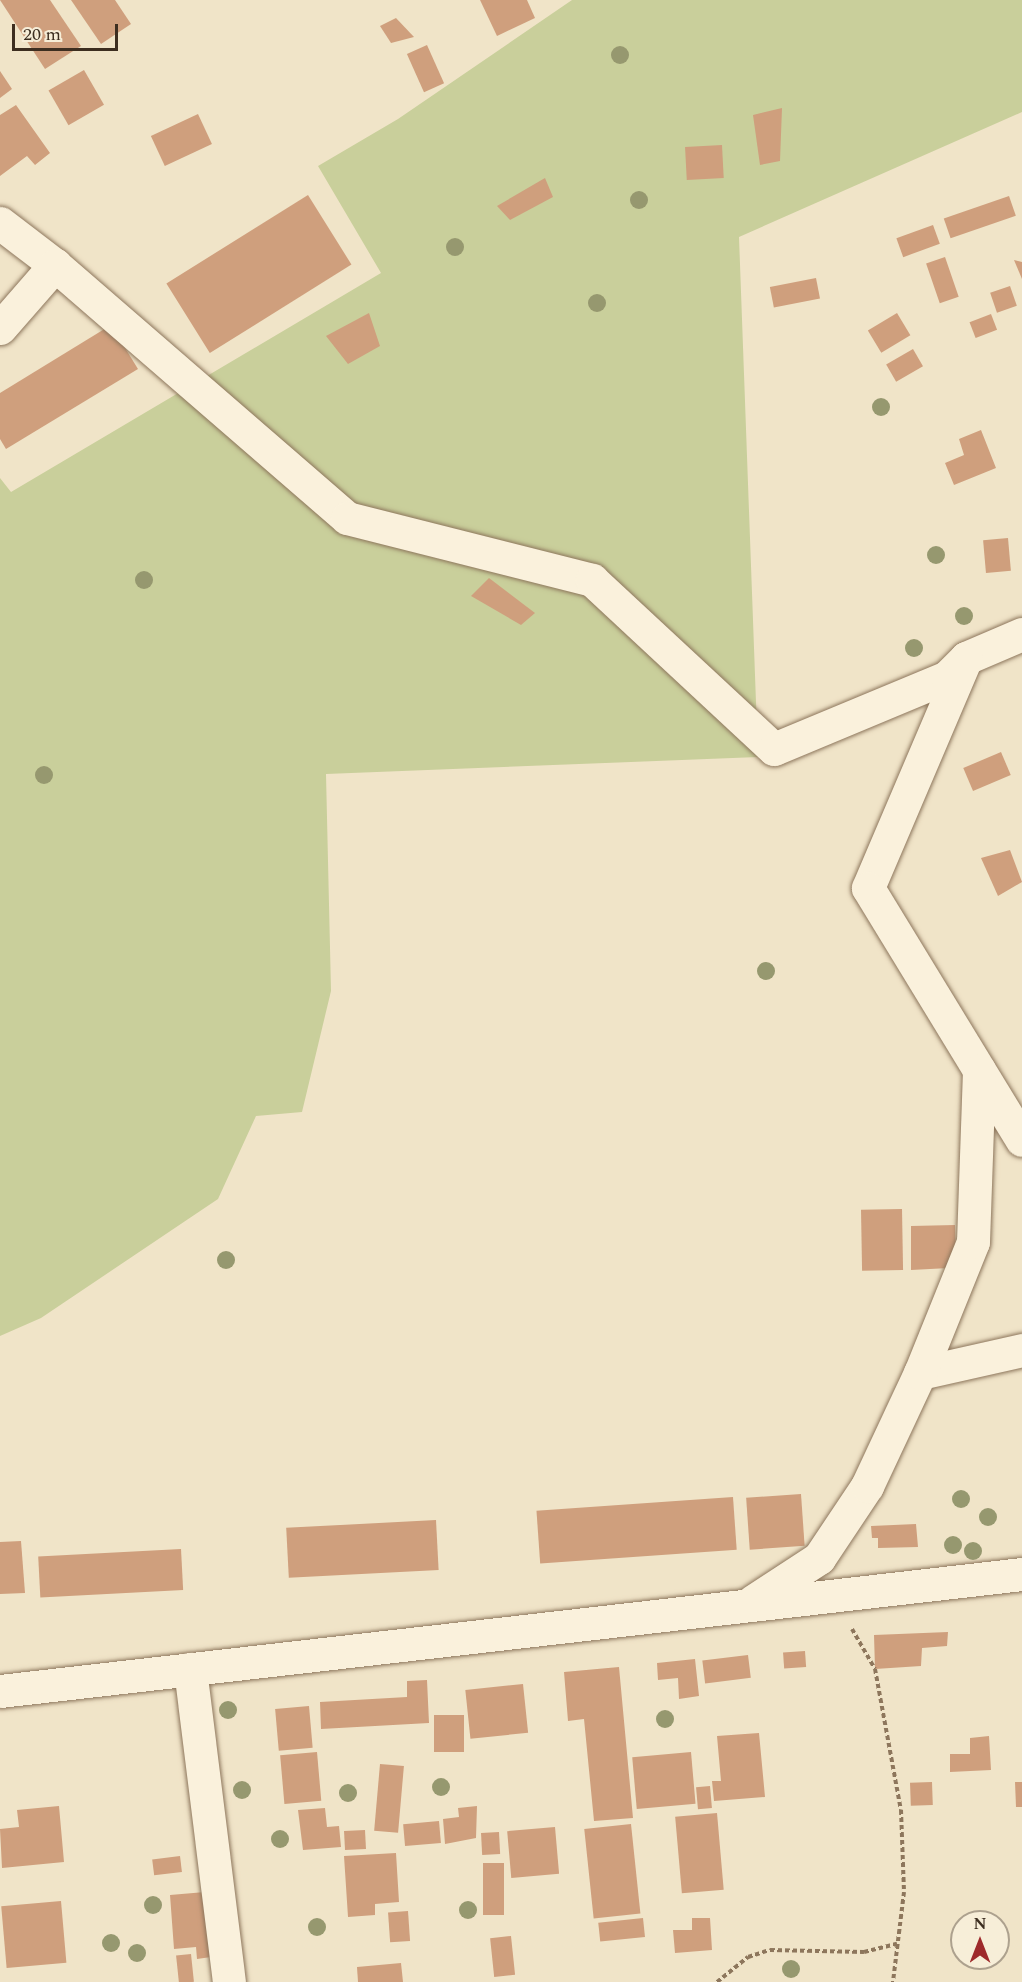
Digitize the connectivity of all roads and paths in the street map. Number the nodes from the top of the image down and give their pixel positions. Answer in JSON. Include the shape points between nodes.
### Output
{"nodes":[{"id":1,"x":0,"y":223,"type":"edge"},
{"id":2,"x":55,"y":266,"type":"junction"},
{"id":3,"x":0,"y":328,"type":"edge"},
{"id":4,"x":1022,"y":634,"type":"edge"},
{"id":5,"x":966,"y":658,"type":"junction"},
{"id":6,"x":979,"y":1070,"type":"junction"},
{"id":7,"x":1022,"y":1140,"type":"edge"},
{"id":8,"x":1022,"y":1350,"type":"edge"},
{"id":9,"x":920,"y":1373,"type":"junction"},
{"id":10,"x":1022,"y":1574,"type":"edge"},
{"id":11,"x":834,"y":1596,"type":"junction"},
{"id":12,"x":746,"y":1606,"type":"junction"},
{"id":13,"x":190,"y":1669,"type":"junction"},
{"id":14,"x":0,"y":1691,"type":"edge"},
{"id":15,"x":897,"y":1944,"type":"junction"},
{"id":16,"x":229,"y":1982,"type":"edge"},
{"id":17,"x":717,"y":1982,"type":"edge"},
{"id":18,"x":892,"y":1982,"type":"edge"}],
"edges":[{"from":1,"to":2,"type":"street"},
{"from":2,"to":3,"type":"street"},
{"from":2,"to":5,"type":"street","via":[[347,518],[592,580],[774,749],[947,677]]},
{"from":4,"to":5,"type":"street"},
{"from":5,"to":6,"type":"street","via":[[868,888]]},
{"from":6,"to":7,"type":"street"},
{"from":6,"to":9,"type":"street","via":[[973,1242]]},
{"from":8,"to":9,"type":"street"},
{"from":9,"to":12,"type":"street","via":[[867,1486],[819,1558]]},
{"from":10,"to":11,"type":"street"},
{"from":11,"to":12,"type":"street"},
{"from":11,"to":15,"type":"path","via":[[875,1669],[890,1735],[905,1851]]},
{"from":12,"to":13,"type":"street"},
{"from":13,"to":14,"type":"street"},
{"from":13,"to":16,"type":"street"},
{"from":15,"to":17,"type":"path","via":[[864,1952],[770,1950],[748,1957]]},
{"from":15,"to":18,"type":"path"}]}
